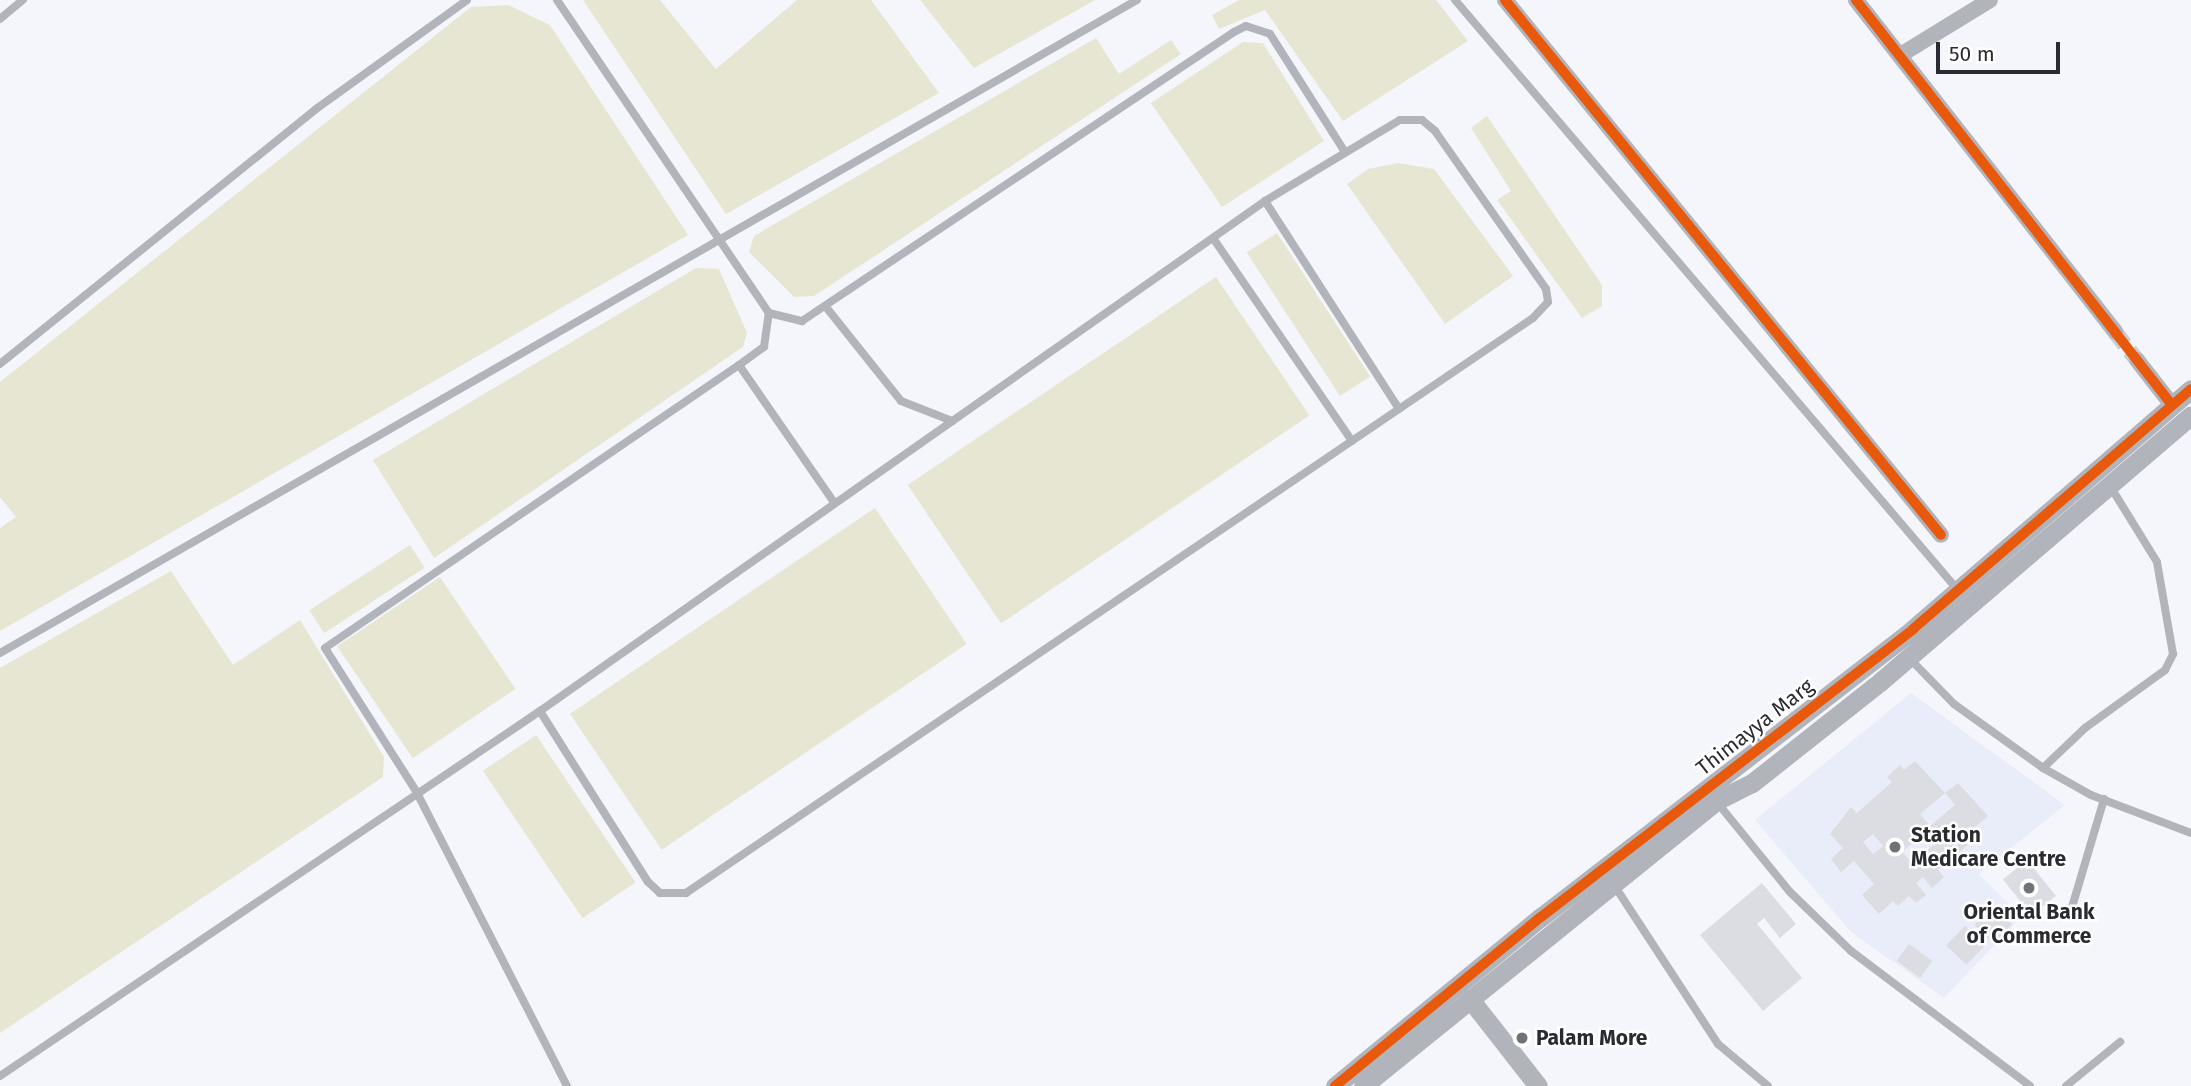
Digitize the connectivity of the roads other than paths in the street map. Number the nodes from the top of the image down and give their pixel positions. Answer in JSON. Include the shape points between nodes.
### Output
{"nodes":[{"id":1,"x":23,"y":0,"type":"edge"},
{"id":2,"x":467,"y":0,"type":"edge"},
{"id":3,"x":557,"y":0,"type":"edge"},
{"id":4,"x":1137,"y":0,"type":"edge"},
{"id":5,"x":1455,"y":0,"type":"edge"},
{"id":6,"x":1505,"y":0,"type":"edge"},
{"id":7,"x":1856,"y":0,"type":"edge"},
{"id":8,"x":1990,"y":0,"type":"edge"},
{"id":9,"x":0,"y":19,"type":"edge"},
{"id":10,"x":1902,"y":54,"type":"junction"},
{"id":11,"x":1345,"y":152,"type":"junction"},
{"id":12,"x":1265,"y":201,"type":"junction"},
{"id":13,"x":718,"y":238,"type":"junction"},
{"id":14,"x":1213,"y":238,"type":"junction"},
{"id":15,"x":826,"y":307,"type":"junction"},
{"id":16,"x":769,"y":313,"type":"junction"},
{"id":17,"x":2115,"y":332,"type":"tunnel mouth"},
{"id":18,"x":2137,"y":360,"type":"tunnel mouth"},
{"id":19,"x":0,"y":364,"type":"edge"},
{"id":20,"x":739,"y":365,"type":"junction"},
{"id":21,"x":2191,"y":389,"type":"edge"},
{"id":22,"x":2172,"y":405,"type":"junction"},
{"id":23,"x":1399,"y":409,"type":"junction"},
{"id":24,"x":2191,"y":415,"type":"edge"},
{"id":25,"x":952,"y":421,"type":"junction"},
{"id":26,"x":1352,"y":441,"type":"junction"},
{"id":27,"x":2108,"y":484,"type":"junction"},
{"id":28,"x":832,"y":500,"type":"junction"},
{"id":29,"x":1941,"y":536,"type":"dead end"},
{"id":30,"x":1958,"y":591,"type":"junction"},
{"id":31,"x":0,"y":653,"type":"edge"},
{"id":32,"x":1908,"y":658,"type":"junction"},
{"id":33,"x":540,"y":711,"type":"junction"},
{"id":34,"x":2043,"y":768,"type":"junction"},
{"id":35,"x":416,"y":791,"type":"junction"},
{"id":36,"x":2104,"y":799,"type":"junction"},
{"id":37,"x":1716,"y":801,"type":"junction"},
{"id":38,"x":2191,"y":833,"type":"edge"},
{"id":39,"x":1614,"y":885,"type":"junction"},
{"id":40,"x":2070,"y":914,"type":"dead end"},
{"id":41,"x":1541,"y":917,"type":"junction"},
{"id":42,"x":1554,"y":933,"type":"junction"},
{"id":43,"x":1464,"y":992,"type":"junction"},
{"id":44,"x":2120,"y":1042,"type":"dead end"},
{"id":45,"x":0,"y":1076,"type":"edge"},
{"id":46,"x":568,"y":1086,"type":"edge"},
{"id":47,"x":1335,"y":1086,"type":"edge"},
{"id":48,"x":1363,"y":1086,"type":"edge"},
{"id":49,"x":1538,"y":1086,"type":"edge"},
{"id":50,"x":1768,"y":1086,"type":"edge"},
{"id":51,"x":2030,"y":1086,"type":"edge"},
{"id":52,"x":2066,"y":1086,"type":"edge"}],
"edges":[{"from":1,"to":9,"type":"lane"},
{"from":2,"to":19,"type":"lane","via":[[316,109]]},
{"from":3,"to":13,"type":"lane"},
{"from":4,"to":13,"type":"lane"},
{"from":5,"to":30,"type":"lane"},
{"from":6,"to":29,"type":"street"},
{"from":7,"to":10,"type":"street"},
{"from":8,"to":10,"type":"street"},
{"from":10,"to":17,"type":"street"},
{"from":11,"to":12,"type":"lane"},
{"from":11,"to":15,"type":"lane","via":[[1270,34],[1246,26]]},
{"from":11,"to":23,"type":"lane","via":[[1400,120],[1422,120],[1435,131],[1546,289],[1543,310]]},
{"from":12,"to":14,"type":"lane"},
{"from":12,"to":23,"type":"lane"},
{"from":13,"to":16,"type":"lane"},
{"from":13,"to":31,"type":"lane"},
{"from":14,"to":25,"type":"lane"},
{"from":14,"to":26,"type":"lane"},
{"from":15,"to":16,"type":"lane","via":[[803,321]]},
{"from":15,"to":25,"type":"lane","via":[[901,401]]},
{"from":16,"to":20,"type":"lane","via":[[764,347]]},
{"from":18,"to":22,"type":"street"},
{"from":20,"to":28,"type":"lane"},
{"from":20,"to":35,"type":"lane","via":[[325,648]]},
{"from":21,"to":22,"type":"street","name":"Thimayya Marg"},
{"from":22,"to":30,"type":"street","name":"Thimayya Marg"},
{"from":23,"to":26,"type":"lane"},
{"from":24,"to":27,"type":"street","name":"Thimayya Marg"},
{"from":25,"to":28,"type":"lane"},
{"from":26,"to":33,"type":"lane","via":[[686,893],[660,893],[648,882]]},
{"from":27,"to":32,"type":"street","name":"Thimayya Marg"},
{"from":27,"to":34,"type":"lane","via":[[2157,562],[2173,654],[2165,670],[2085,728]]},
{"from":28,"to":33,"type":"lane"},
{"from":30,"to":41,"type":"street","name":"Thimayya Marg"},
{"from":32,"to":34,"type":"lane","via":[[1954,704]]},
{"from":32,"to":37,"type":"street","name":"Thimayya Marg","via":[[1752,783]]},
{"from":33,"to":35,"type":"lane"},
{"from":34,"to":36,"type":"lane"},
{"from":35,"to":45,"type":"lane"},
{"from":35,"to":46,"type":"lane"},
{"from":36,"to":38,"type":"lane"},
{"from":36,"to":40,"type":"lane"},
{"from":37,"to":39,"type":"street","name":"Thimayya Marg"},
{"from":37,"to":51,"type":"lane","via":[[1790,892],[1850,951]]},
{"from":39,"to":42,"type":"street","name":"Thimayya Marg"},
{"from":39,"to":50,"type":"lane","via":[[1718,1044]]},
{"from":41,"to":42,"type":"street"},
{"from":41,"to":43,"type":"street","name":"Thimayya Marg"},
{"from":42,"to":43,"type":"street","name":"Thimayya Marg"},
{"from":43,"to":47,"type":"street","name":"Thimayya Marg"},
{"from":43,"to":48,"type":"street","name":"Thimayya Marg"},
{"from":43,"to":49,"type":"street"},
{"from":44,"to":52,"type":"lane"}]}
